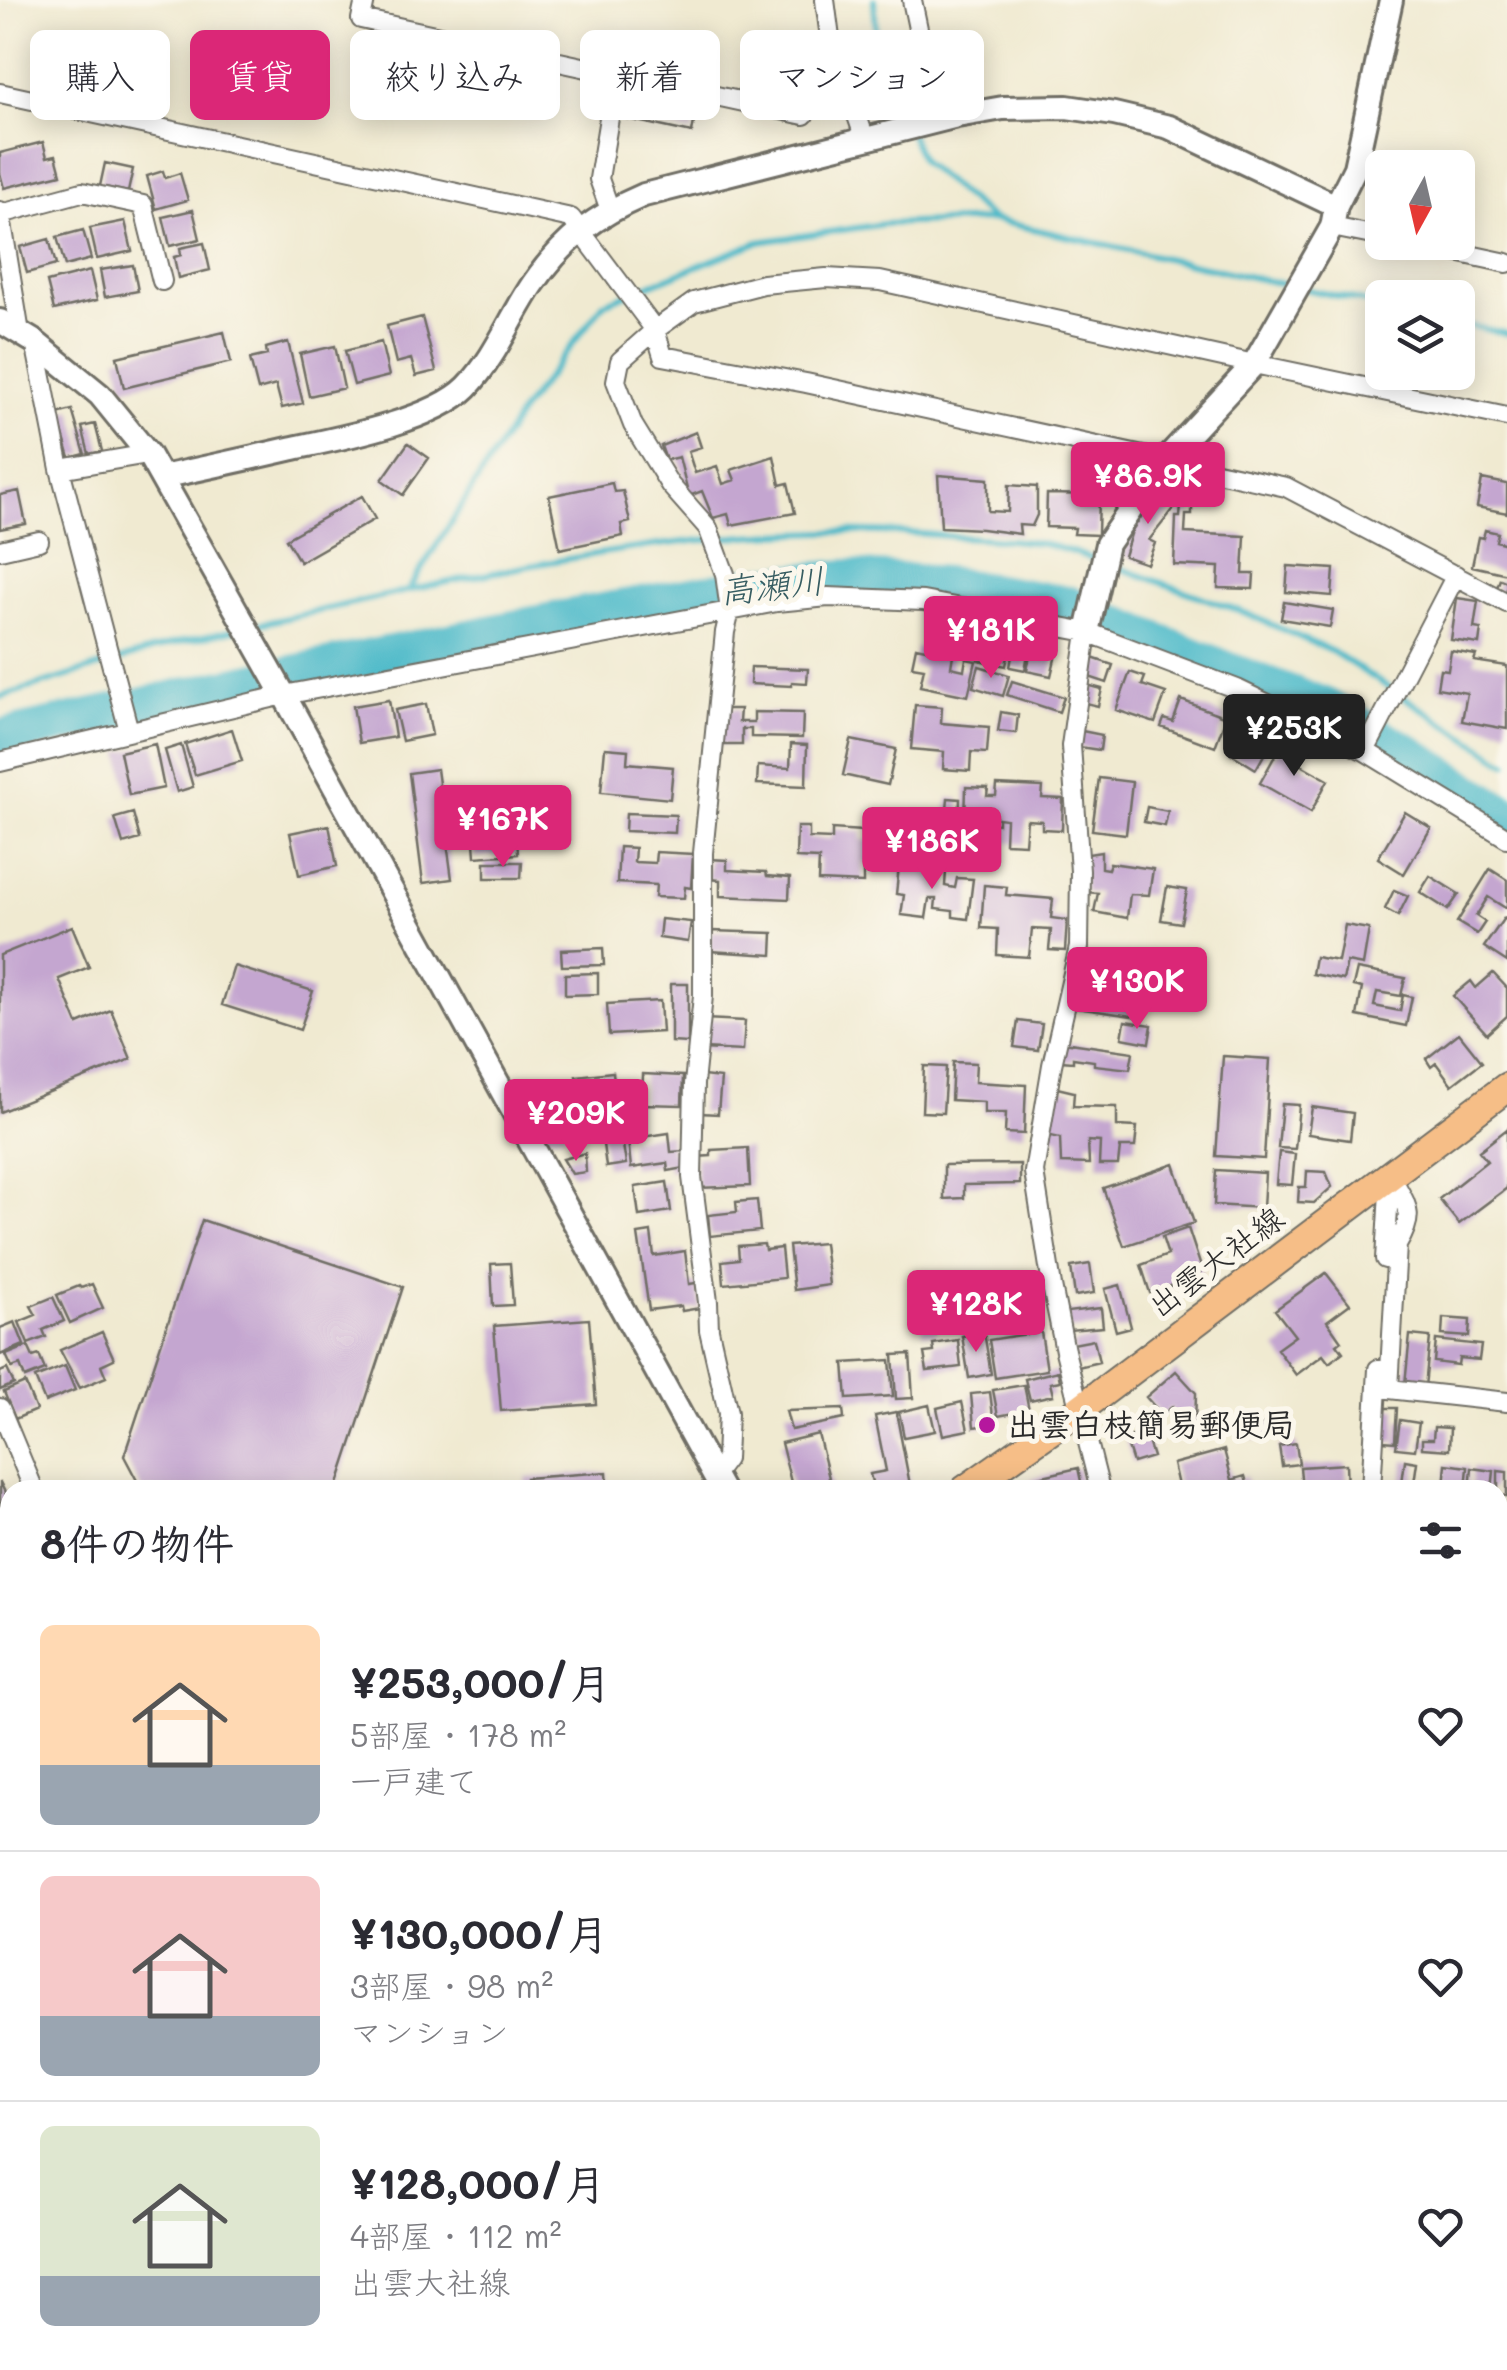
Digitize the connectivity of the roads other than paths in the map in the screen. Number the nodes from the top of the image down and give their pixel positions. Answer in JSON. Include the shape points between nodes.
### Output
{"nodes":[{"id":1,"x":364,"y":0,"type":"edge"},
{"id":2,"x":825,"y":0,"type":"edge"},
{"id":3,"x":912,"y":0,"type":"edge"},
{"id":4,"x":1391,"y":0,"type":"edge"},
{"id":5,"x":918,"y":30,"type":"edge"},
{"id":6,"x":580,"y":67,"type":"edge"},
{"id":7,"x":0,"y":93,"type":"edge"},
{"id":8,"x":984,"y":111,"type":"edge"},
{"id":9,"x":609,"y":120,"type":"edge"},
{"id":10,"x":940,"y":120,"type":"edge"},
{"id":11,"x":865,"y":139,"type":"junction"},
{"id":12,"x":610,"y":210,"type":"junction"},
{"id":13,"x":0,"y":212,"type":"edge"},
{"id":14,"x":1334,"y":216,"type":"junction"},
{"id":15,"x":1365,"y":230,"type":"edge"},
{"id":16,"x":580,"y":231,"type":"junction"},
{"id":17,"x":1475,"y":255,"type":"edge"},
{"id":18,"x":1507,"y":262,"type":"edge"},
{"id":19,"x":162,"y":281,"type":"dead end"},
{"id":20,"x":655,"y":330,"type":"junction"},
{"id":21,"x":18,"y":332,"type":"edge"},
{"id":22,"x":1254,"y":364,"type":"junction"},
{"id":23,"x":1507,"y":417,"type":"edge"},
{"id":24,"x":148,"y":454,"type":"junction"},
{"id":25,"x":1165,"y":460,"type":"junction"},
{"id":26,"x":60,"y":469,"type":"junction"},
{"id":27,"x":162,"y":477,"type":"junction"},
{"id":28,"x":38,"y":541,"type":"dead end"},
{"id":29,"x":0,"y":550,"type":"edge"},
{"id":30,"x":1456,"y":575,"type":"junction"},
{"id":31,"x":1507,"y":603,"type":"edge"},
{"id":32,"x":730,"y":612,"type":"junction"},
{"id":33,"x":1087,"y":632,"type":"junction"},
{"id":34,"x":284,"y":695,"type":"junction"},
{"id":35,"x":129,"y":731,"type":"junction"},
{"id":36,"x":1365,"y":751,"type":"junction"},
{"id":37,"x":0,"y":762,"type":"edge"},
{"id":38,"x":1507,"y":838,"type":"edge"},
{"id":39,"x":1507,"y":1086,"type":"edge"},
{"id":40,"x":1390,"y":1174,"type":"junction"},
{"id":41,"x":1507,"y":1402,"type":"edge"},
{"id":42,"x":0,"y":1408,"type":"edge"},
{"id":43,"x":1079,"y":1410,"type":"junction"},
{"id":44,"x":30,"y":1480,"type":"edge"},
{"id":45,"x":717,"y":1480,"type":"edge"},
{"id":46,"x":719,"y":1480,"type":"edge"},
{"id":47,"x":980,"y":1480,"type":"edge"},
{"id":48,"x":1097,"y":1480,"type":"edge"},
{"id":49,"x":1371,"y":1480,"type":"edge"}],
"edges":[{"from":1,"to":6,"type":"street","via":[[360,19]]},
{"from":2,"to":11,"type":"street","via":[[830,38]]},
{"from":3,"to":5,"type":"street"},
{"from":4,"to":14,"type":"street","via":[[1355,168]]},
{"from":7,"to":16,"type":"street","via":[[571,218]]},
{"from":8,"to":14,"type":"street","via":[[1068,107],[1169,127]]},
{"from":9,"to":12,"type":"street","via":[[599,179]]},
{"from":10,"to":11,"type":"street"},
{"from":11,"to":12,"type":"street","via":[[644,195]]},
{"from":12,"to":16,"type":"street"},
{"from":13,"to":19,"type":"street","via":[[82,192],[143,206]]},
{"from":13,"to":21,"type":"street"},
{"from":14,"to":15,"type":"street"},
{"from":14,"to":22,"type":"street"},
{"from":16,"to":20,"type":"street"},
{"from":16,"to":27,"type":"street","via":[[533,285],[496,350],[448,401],[372,431]]},
{"from":17,"to":18,"type":"street"},
{"from":20,"to":22,"type":"street","via":[[694,302],[763,284],[880,281]]},
{"from":20,"to":25,"type":"street","via":[[663,356]]},
{"from":20,"to":32,"type":"street","via":[[620,360],[616,381],[632,425],[670,485],[708,528]]},
{"from":21,"to":24,"type":"street","via":[[100,396]]},
{"from":21,"to":26,"type":"street"},
{"from":22,"to":23,"type":"street"},
{"from":22,"to":25,"type":"street"},
{"from":24,"to":26,"type":"street"},
{"from":24,"to":27,"type":"street"},
{"from":25,"to":30,"type":"street","via":[[1286,487]]},
{"from":25,"to":33,"type":"street","via":[[1107,544]]},
{"from":26,"to":35,"type":"street"},
{"from":27,"to":34,"type":"street"},
{"from":28,"to":29,"type":"street"},
{"from":30,"to":31,"type":"street"},
{"from":30,"to":36,"type":"street"},
{"from":32,"to":33,"type":"street","via":[[828,597],[923,601]]},
{"from":32,"to":34,"type":"street"},
{"from":32,"to":46,"type":"street","via":[[702,853],[703,996],[692,1177],[709,1330],[728,1413]]},
{"from":33,"to":36,"type":"street","via":[[1238,689]]},
{"from":33,"to":43,"type":"street","via":[[1071,746],[1079,948],[1034,1172]]},
{"from":34,"to":35,"type":"street"},
{"from":34,"to":45,"type":"street"},
{"from":35,"to":37,"type":"street"},
{"from":36,"to":38,"type":"street"},
{"from":39,"to":40,"type":"main road","name":"出雲大社線"},
{"from":40,"to":41,"type":"street","via":[[1409,1214],[1396,1245],[1389,1388]]},
{"from":40,"to":43,"type":"main road","name":"出雲大社線"},
{"from":40,"to":49,"type":"street"},
{"from":42,"to":44,"type":"street"},
{"from":43,"to":47,"type":"main road","name":"出雲大社線"},
{"from":43,"to":48,"type":"street"}]}
